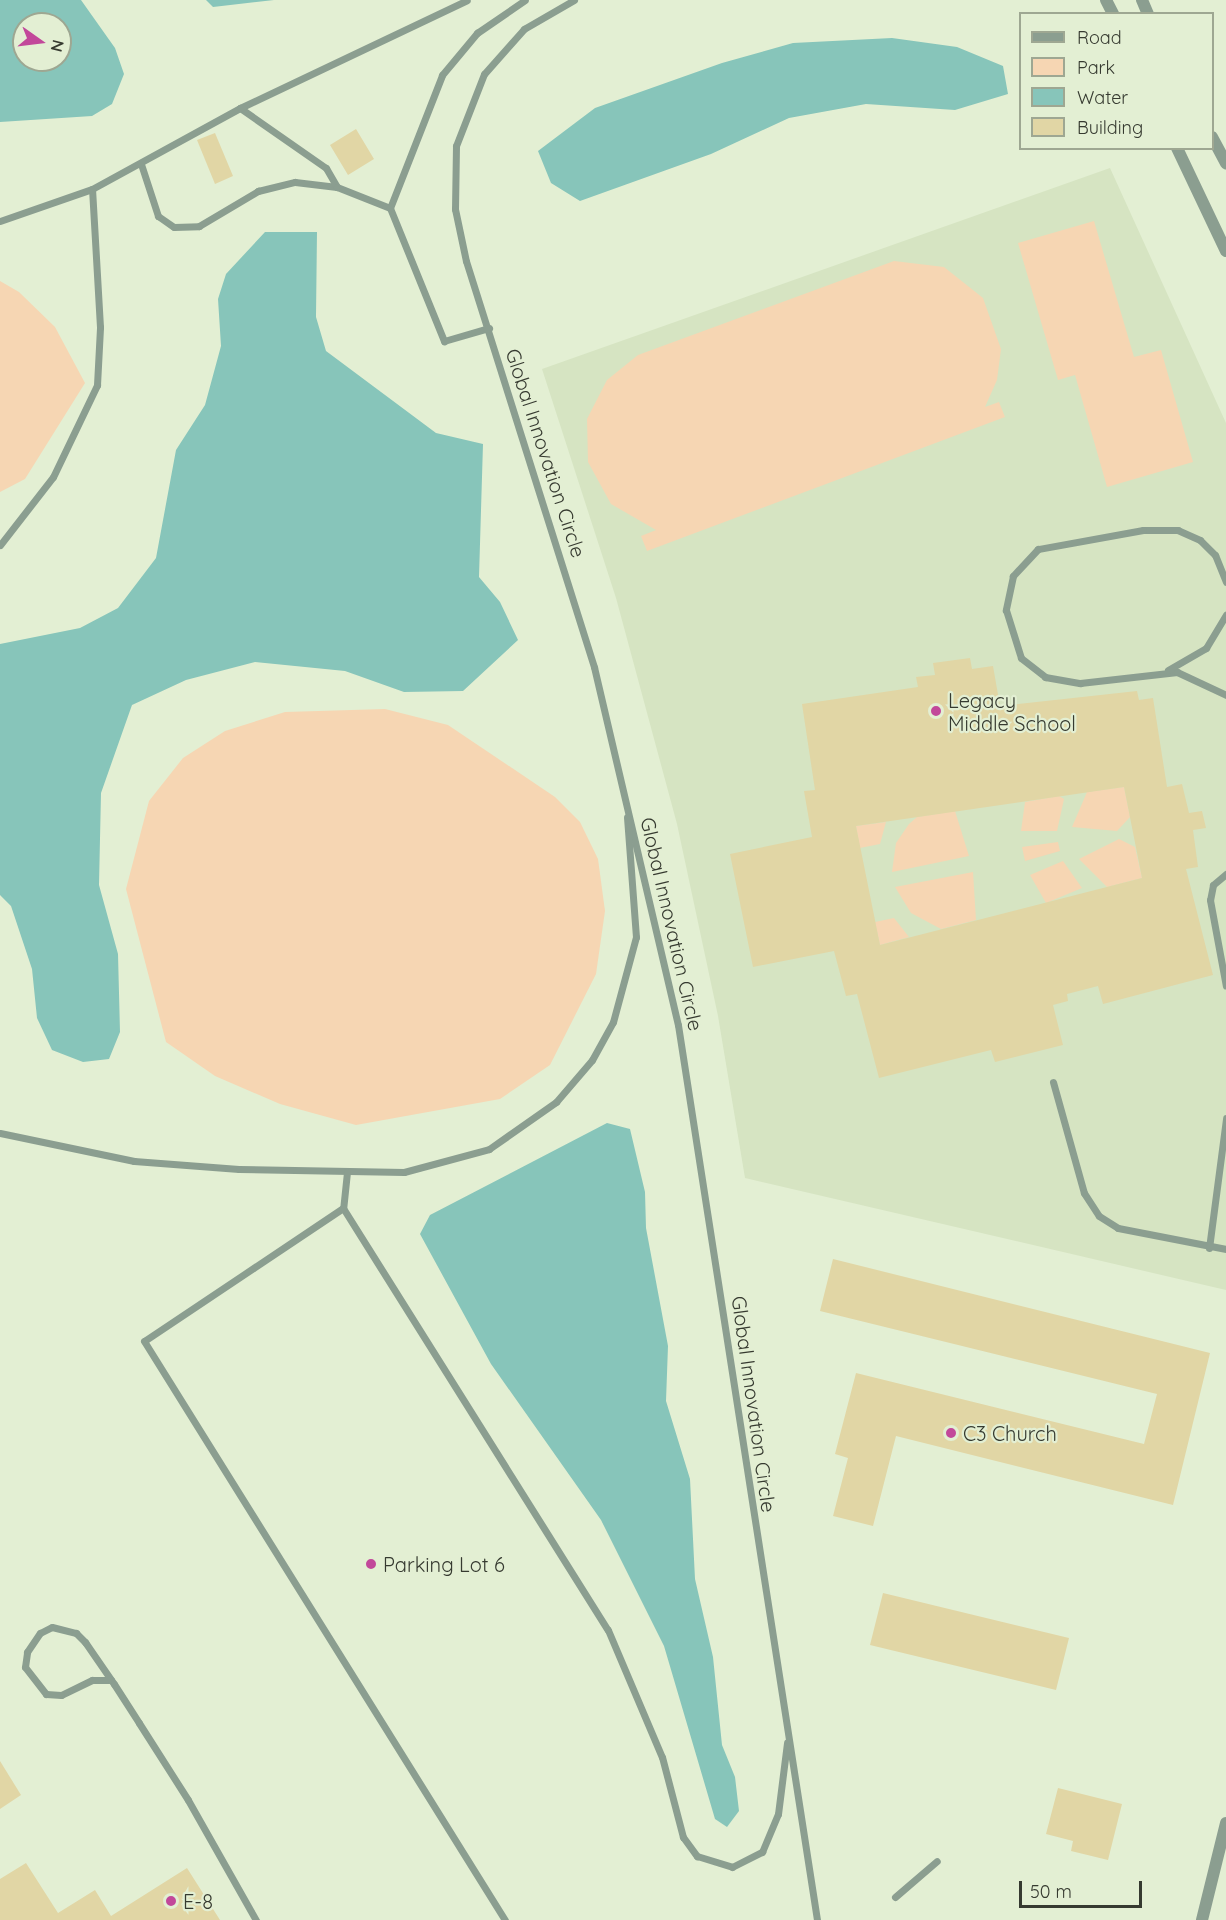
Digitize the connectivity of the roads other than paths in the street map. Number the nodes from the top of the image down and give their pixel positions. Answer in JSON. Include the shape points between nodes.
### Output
{"nodes":[{"id":1,"x":467,"y":0,"type":"edge"},
{"id":2,"x":525,"y":0,"type":"edge"},
{"id":3,"x":574,"y":0,"type":"edge"},
{"id":4,"x":240,"y":108,"type":"junction"},
{"id":5,"x":1214,"y":141,"type":"edge"},
{"id":6,"x":1178,"y":150,"type":"edge"},
{"id":7,"x":1226,"y":163,"type":"edge"},
{"id":8,"x":141,"y":164,"type":"junction"},
{"id":9,"x":337,"y":187,"type":"junction"},
{"id":10,"x":92,"y":189,"type":"junction"},
{"id":11,"x":390,"y":208,"type":"junction"},
{"id":12,"x":0,"y":221,"type":"edge"},
{"id":13,"x":1226,"y":251,"type":"edge"},
{"id":14,"x":489,"y":328,"type":"junction"},
{"id":15,"x":0,"y":546,"type":"edge"},
{"id":16,"x":1226,"y":582,"type":"edge"},
{"id":17,"x":1226,"y":615,"type":"edge"},
{"id":18,"x":1166,"y":671,"type":"junction"},
{"id":19,"x":1226,"y":694,"type":"edge"},
{"id":20,"x":624,"y":786,"type":"junction"},
{"id":21,"x":1226,"y":874,"type":"edge"},
{"id":22,"x":1226,"y":986,"type":"edge"},
{"id":23,"x":1053,"y":1082,"type":"dead end"},
{"id":24,"x":1226,"y":1118,"type":"edge"},
{"id":25,"x":0,"y":1133,"type":"edge"},
{"id":26,"x":347,"y":1172,"type":"junction"},
{"id":27,"x":343,"y":1208,"type":"junction"},
{"id":28,"x":1209,"y":1248,"type":"junction"},
{"id":29,"x":1226,"y":1249,"type":"edge"},
{"id":30,"x":111,"y":1680,"type":"junction"},
{"id":31,"x":788,"y":1729,"type":"junction"},
{"id":32,"x":1226,"y":1823,"type":"edge"},
{"id":33,"x":936,"y":1861,"type":"dead end"},
{"id":34,"x":895,"y":1897,"type":"dead end"},
{"id":35,"x":256,"y":1920,"type":"edge"},
{"id":36,"x":505,"y":1920,"type":"edge"},
{"id":37,"x":817,"y":1920,"type":"edge"},
{"id":38,"x":1202,"y":1920,"type":"edge"}],
"edges":[{"from":1,"to":4,"type":"lane"},
{"from":2,"to":11,"type":"lane","via":[[477,33],[442,75]]},
{"from":3,"to":14,"type":"lane","name":"Global Innovation Circle","via":[[524,29],[495,58],[459,131],[453,176],[455,209]]},
{"from":4,"to":8,"type":"lane"},
{"from":4,"to":9,"type":"lane","via":[[326,168]]},
{"from":5,"to":7,"type":"street"},
{"from":6,"to":13,"type":"street"},
{"from":8,"to":9,"type":"lane","via":[[158,216],[174,227],[199,226],[258,191],[295,182]]},
{"from":8,"to":10,"type":"lane"},
{"from":9,"to":11,"type":"lane"},
{"from":10,"to":12,"type":"lane"},
{"from":10,"to":15,"type":"lane","via":[[101,346],[97,385],[53,477]]},
{"from":11,"to":14,"type":"lane","via":[[444,341]]},
{"from":14,"to":20,"type":"lane","name":"Global Innovation Circle","via":[[577,608]]},
{"from":16,"to":18,"type":"lane","via":[[1208,547],[1167,528],[1057,542],[1030,555],[1018,568],[1007,592],[1007,627],[1021,658],[1038,674],[1080,683]]},
{"from":17,"to":18,"type":"lane","via":[[1206,648]]},
{"from":18,"to":19,"type":"lane","via":[[1198,677]]},
{"from":20,"to":26,"type":"lane","via":[[636,937],[622,999],[592,1060],[543,1114],[489,1149],[421,1170]]},
{"from":20,"to":31,"type":"lane","name":"Global Innovation Circle","via":[[692,1099]]},
{"from":21,"to":22,"type":"lane","via":[[1213,885],[1210,900]]},
{"from":23,"to":28,"type":"lane","via":[[1084,1193],[1099,1215],[1118,1228]]},
{"from":24,"to":28,"type":"lane"},
{"from":25,"to":26,"type":"lane","via":[[134,1161]]},
{"from":26,"to":27,"type":"lane"},
{"from":27,"to":31,"type":"lane","via":[[608,1630],[662,1757],[683,1837],[704,1861],[737,1866],[766,1845],[782,1796]]},
{"from":27,"to":36,"type":"lane","via":[[144,1341]]},
{"from":28,"to":29,"type":"lane"},
{"from":30,"to":30,"type":"lane","via":[[76,1633],[52,1627],[40,1633],[27,1652],[25,1667],[45,1694],[61,1695],[92,1680]]},
{"from":30,"to":35,"type":"lane"},
{"from":31,"to":37,"type":"lane","name":"Global Innovation Circle"},
{"from":32,"to":38,"type":"street"},
{"from":33,"to":34,"type":"lane"}]}
